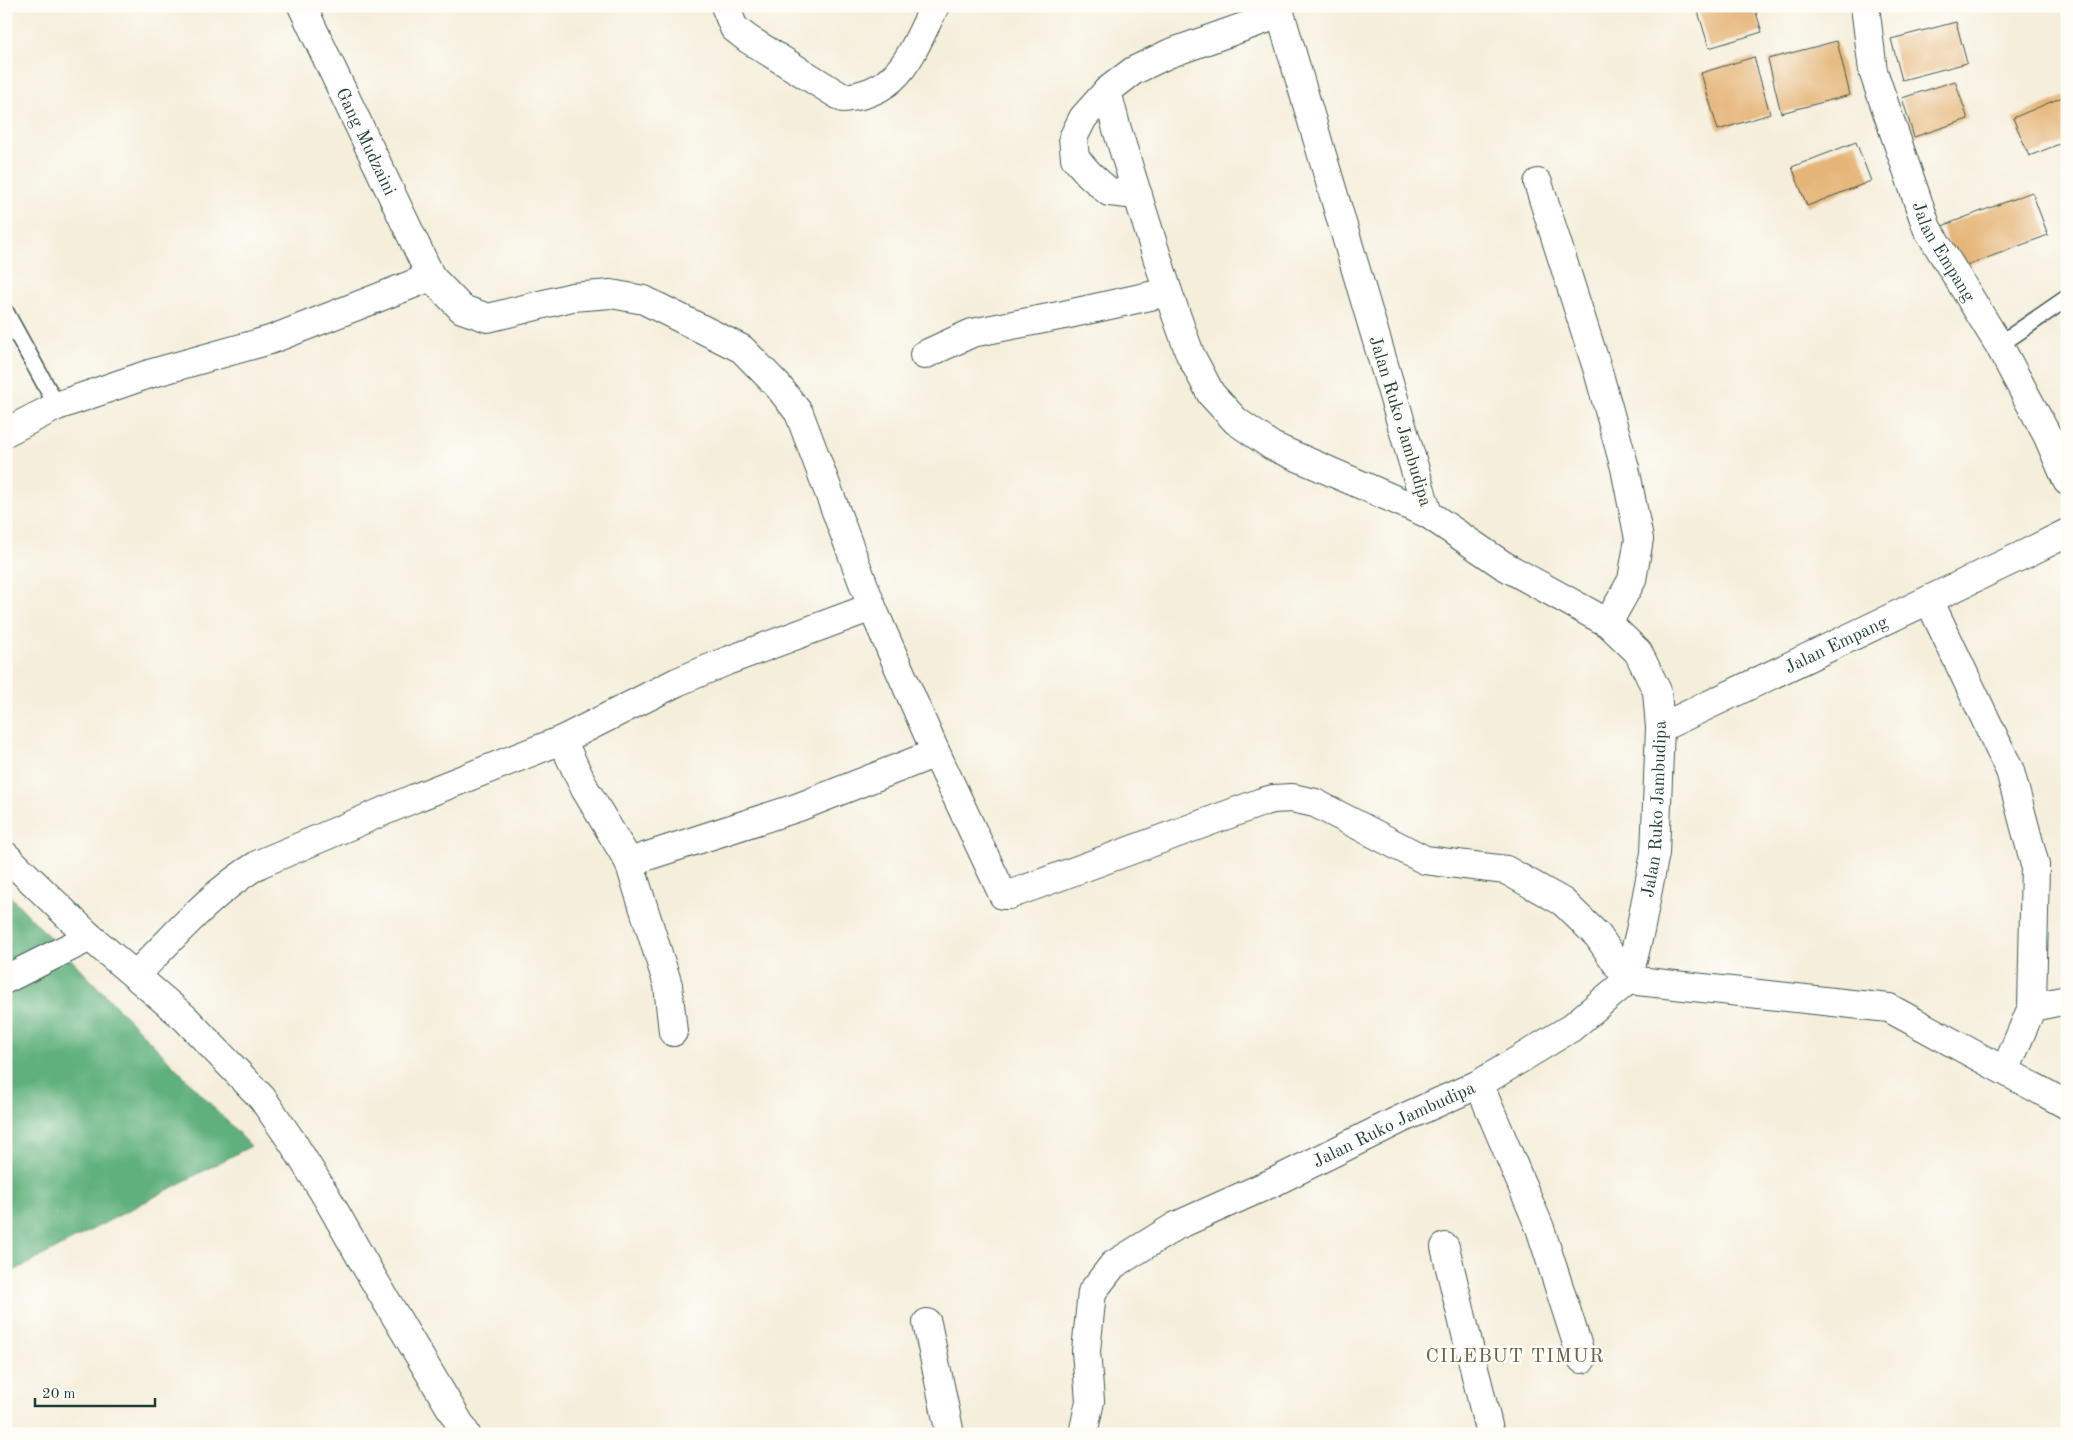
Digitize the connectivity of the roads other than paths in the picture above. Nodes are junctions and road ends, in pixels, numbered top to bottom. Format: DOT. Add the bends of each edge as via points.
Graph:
graph roads {
  1 [pos="302,6"];
  2 [pos="725,6"];
  3 [pos="935,6"];
  4 [pos="1865,6"];
  5 [pos="1279,10"];
  6 [pos="1107,91"];
  7 [pos="1538,183"];
  8 [pos="1138,194"];
  9 [pos="431,277"];
  10 [pos="1168,292"];
  11 [pos="2067,298"];
  12 [pos="6,312"];
  13 [pos="1998,345"];
  14 [pos="924,356"];
  15 [pos="57,406"];
  16 [pos="6,432"];
  17 [pos="2067,481"];
  18 [pos="1428,514"];
  19 [pos="2067,533"];
  20 [pos="1928,600"];
  21 [pos="872,607"];
  22 [pos="1608,623"];
  23 [pos="1660,728"];
  24 [pos="562,740"];
  25 [pos="936,753"];
  26 [pos="6,856"];
  27 [pos="629,862"];
  28 [pos="90,937"];
  29 [pos="136,975"];
  30 [pos="6,979"];
  31 [pos="1628,980"];
  32 [pos="2067,1000"];
  33 [pos="2032,1007"];
  34 [pos="673,1032"];
  35 [pos="2005,1071"];
  36 [pos="1479,1084"];
  37 [pos="2067,1105"];
  38 [pos="1445,1247"];
  39 [pos="927,1323"];
  40 [pos="1582,1359"];
  41 [pos="466,1434"];
  42 [pos="950,1434"];
  43 [pos="1083,1434"];
  44 [pos="1490,1434"];
  1 -- 9 [label="street, Gang Mudzaini"];
  2 -- 3 [label="street" via="734,28 748,39 843,98 860,97 890,82 902,70"];
  4 -- 13 [label="street, Jalan Empang" via="1873,71 1927,228"];
  5 -- 6 [label="street" via="1168,54 1133,71"];
  5 -- 18 [label="street, Jalan Ruko Jambudipa"];
  6 -- 8 [label="street"];
  6 -- 8 [label="street" via="1083,118 1073,138 1075,158 1109,192"];
  7 -- 22 [label="street" via="1598,371 1625,468 1639,539 1632,580"];
  8 -- 10 [label="street"];
  9 -- 15 [label="street" via="270,340 149,374"];
  9 -- 21 [label="street, Gang Mudzaini" via="462,308 488,318 572,297 611,294 644,300 742,349 778,386 798,413"];
  10 -- 14 [label="street" via="972,333"];
  10 -- 18 [label="street" via="1190,354 1211,394 1236,421 1272,446"];
  11 -- 13 [label="lane"];
  12 -- 15 [label="lane"];
  13 -- 17 [label="street, Jalan Empang" via="2048,437"];
  15 -- 16 [label="street"];
  18 -- 22 [label="street, Jalan Ruko Jambudipa" via="1503,565"];
  19 -- 20 [label="street, Jalan Empang"];
  20 -- 23 [label="street, Jalan Empang"];
  20 -- 33 [label="street" via="2010,771 2035,865"];
  21 -- 24 [label="street" via="677,682"];
  21 -- 25 [label="street, Gang Mudzaini"];
  22 -- 23 [label="street, Jalan Ruko Jambudipa" via="1638,652 1657,692"];
  23 -- 31 [label="street, Jalan Ruko Jambudipa" via="1654,853"];
  24 -- 27 [label="street" via="585,789"];
  24 -- 29 [label="street" via="259,864 242,874 184,925"];
  25 -- 27 [label="street" via="799,807"];
  25 -- 31 [label="street, Gang Mudzaini" via="1003,895 1262,802 1292,798 1315,803 1425,860 1506,870 1563,902 1598,936"];
  26 -- 28 [label="street"];
  27 -- 34 [label="street" via="668,985"];
  28 -- 29 [label="street"];
  28 -- 30 [label="street"];
  29 -- 41 [label="street" via="185,1018 262,1098 326,1196"];
  31 -- 35 [label="street" via="1888,1008"];
  31 -- 36 [label="street, Jalan Ruko Jambudipa" via="1571,1028"];
  32 -- 33 [label="street"];
  33 -- 35 [label="street"];
  35 -- 37 [label="street"];
  36 -- 40 [label="street" via="1540,1228"];
  36 -- 43 [label="street, Jalan Ruko Jambudipa" via="1176,1226 1112,1265 1092,1292 1086,1351 1090,1401"];
  38 -- 44 [label="street"];
  39 -- 42 [label="street"];
}
